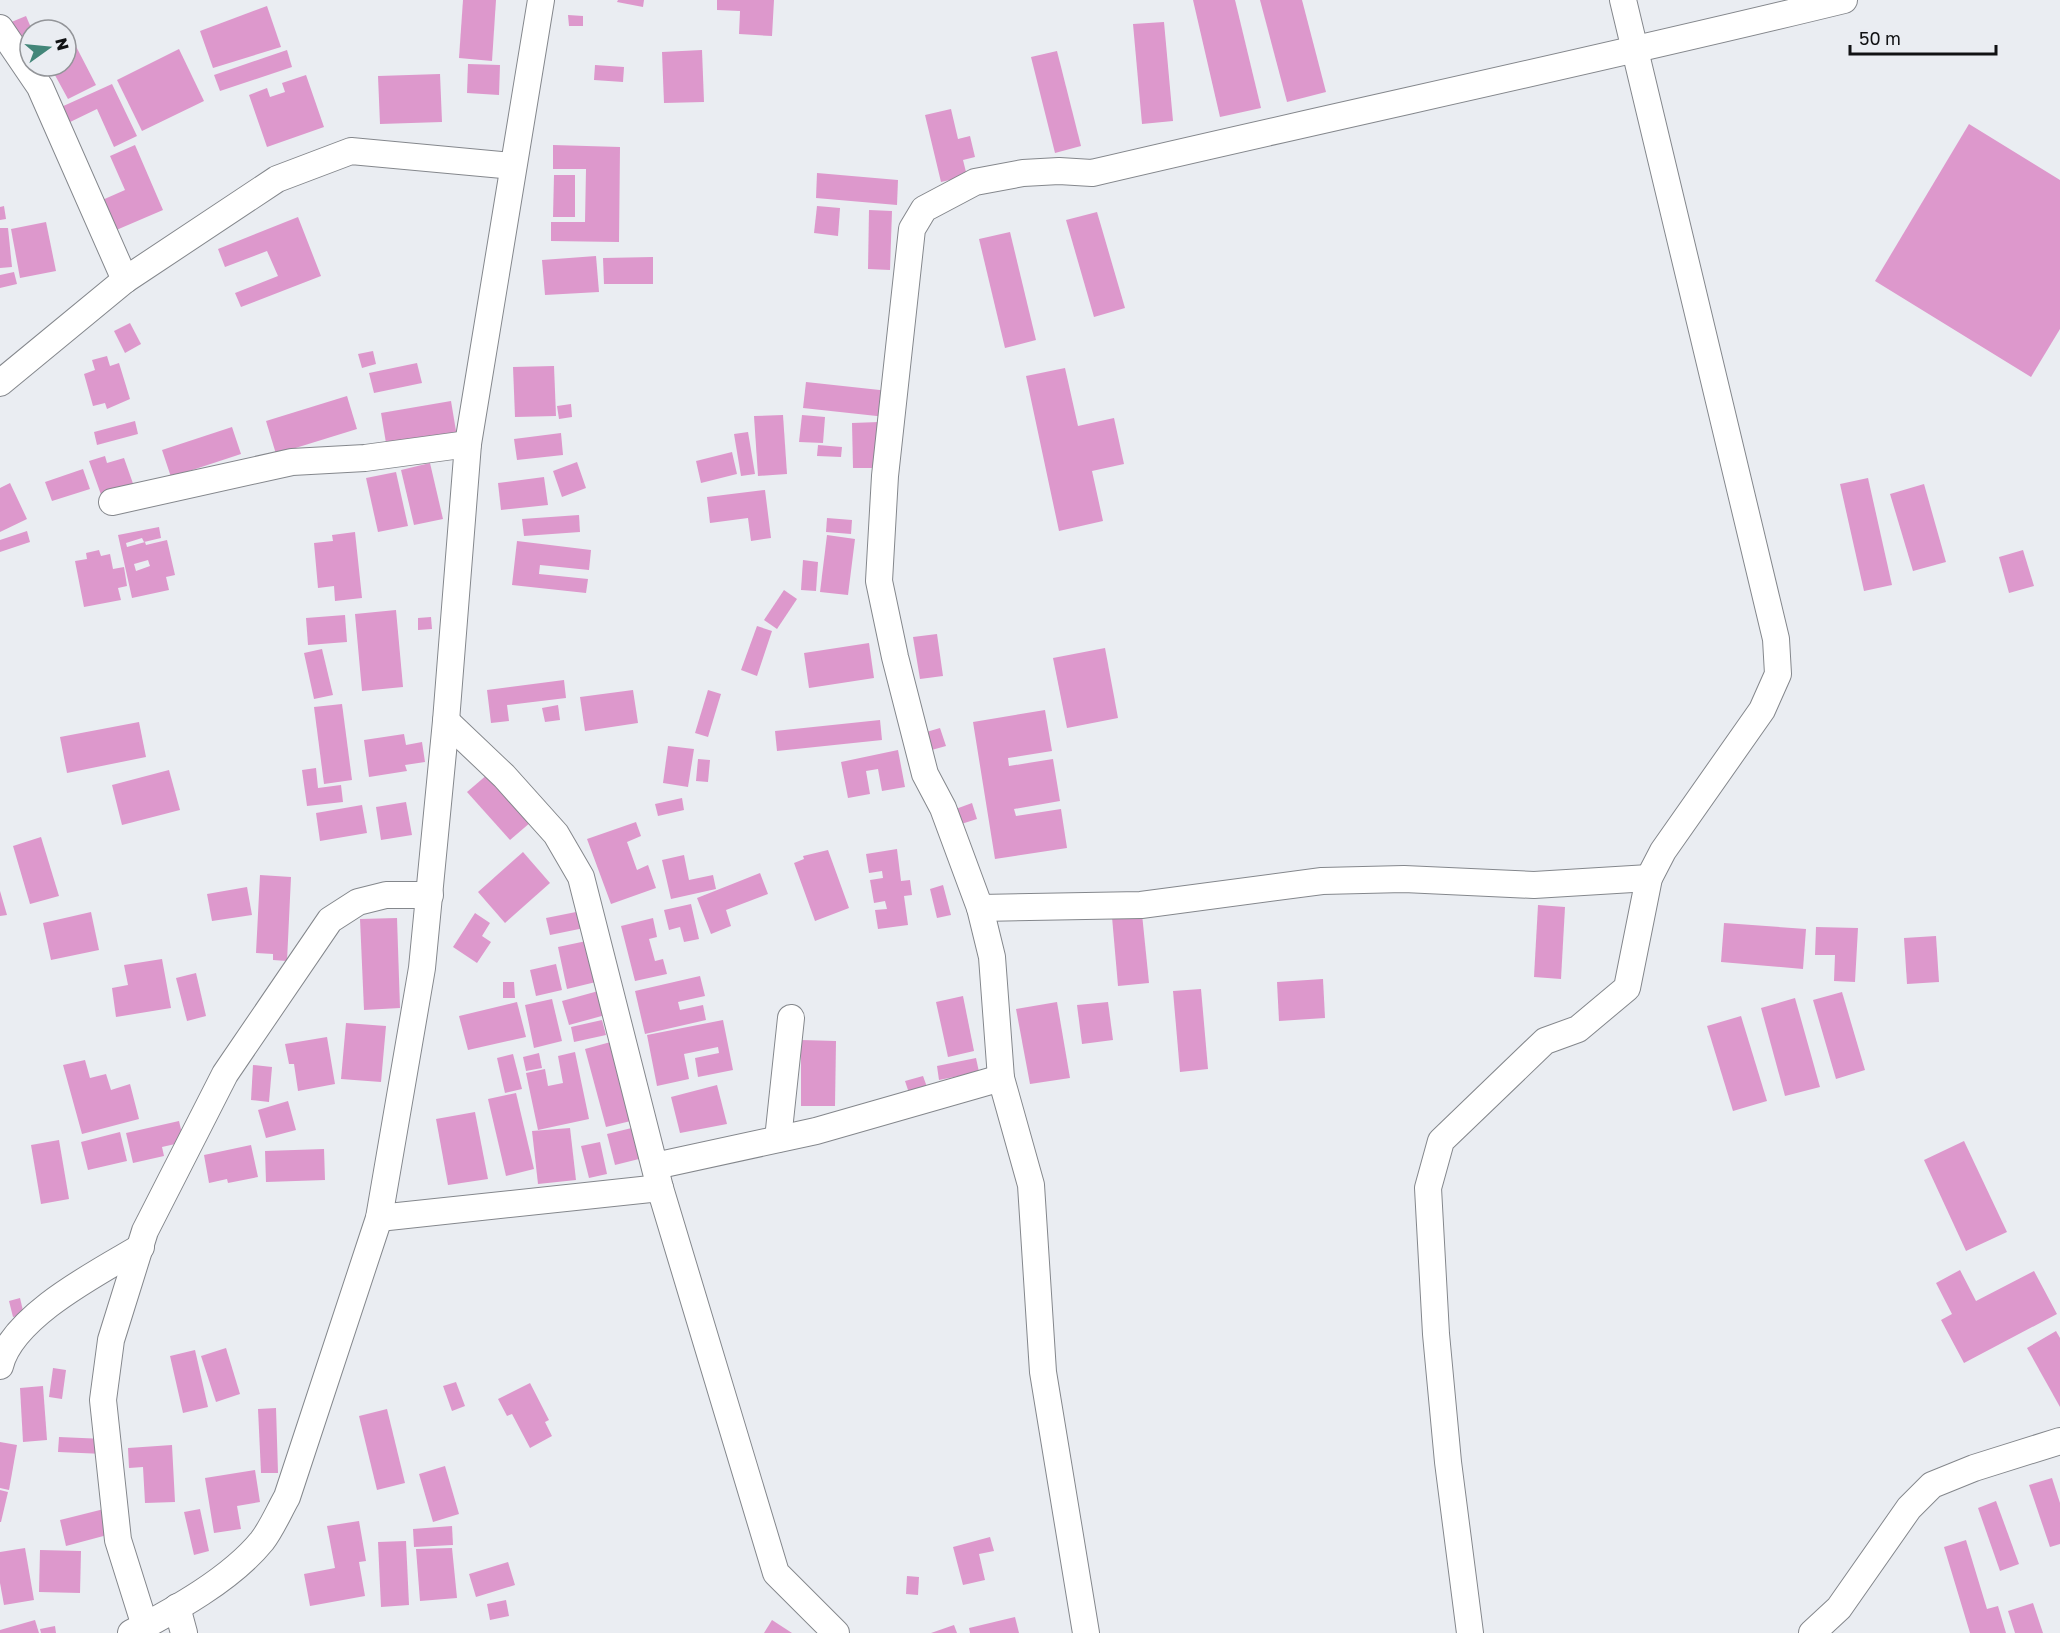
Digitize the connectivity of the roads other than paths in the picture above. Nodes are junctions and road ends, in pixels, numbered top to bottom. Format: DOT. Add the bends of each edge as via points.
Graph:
graph roads {
  1 [pos="541,0"];
  2 [pos="1623,0"];
  3 [pos="1844,0"];
  4 [pos="0,28"];
  5 [pos="1635,51"];
  6 [pos="513,166"];
  7 [pos="125,280"];
  8 [pos="0,383"];
  9 [pos="468,444"];
  10 [pos="112,502"];
  11 [pos="446,721"];
  12 [pos="1649,878"];
  13 [pos="430,895"];
  14 [pos="980,908"];
  15 [pos="791,1018"];
  16 [pos="1001,1078"];
  17 [pos="778,1139"];
  18 [pos="658,1177"];
  19 [pos="379,1218"];
  20 [pos="141,1247"];
  21 [pos="0,1366"];
  22 [pos="2060,1441"];
  23 [pos="177,1607"];
  24 [pos="138,1629"];
  25 [pos="184,1633"];
  26 [pos="836,1633"];
  27 [pos="1086,1633"];
  28 [pos="1470,1633"];
  29 [pos="1812,1633"];
  1 -- 6 [label="street"];
  2 -- 5 [label="street"];
  3 -- 5 [label="street"];
  4 -- 7 [label="street" via="40,87"];
  5 -- 12 [label="street" via="1776,639 1778,674 1762,710 1662,851"];
  5 -- 14 [label="street" via="1092,173 1023,173 975,182 924,209 912,229 885,477 879,581 925,774 943,808"];
  6 -- 7 [label="street" via="351,151 277,179"];
  6 -- 9 [label="street"];
  7 -- 8 [label="street"];
  9 -- 10 [label="street" via="365,458 292,462"];
  9 -- 11 [label="street"];
  11 -- 13 [label="street"];
  11 -- 18 [label="street" via="504,776 556,834 581,877"];
  12 -- 14 [label="street" via="1534,885 1404,879 1322,881 1141,905"];
  12 -- 28 [label="street" via="1627,988 1578,1029 1545,1041 1465,1115 1441,1141 1428,1188 1437,1346"];
  13 -- 19 [label="street" via="422,968"];
  13 -- 20 [label="street" via="386,896 358,902 330,920 225,1074 145,1231"];
  14 -- 16 [label="street" via="992,957"];
  15 -- 17 [label="street"];
  16 -- 17 [label="street"];
  16 -- 27 [label="street" via="1031,1185 1043,1372"];
  17 -- 18 [label="street"];
  18 -- 19 [label="street"];
  18 -- 26 [label="street" via="776,1574"];
  19 -- 23 [label="street" via="287,1497 264,1539 242,1563"];
  20 -- 21 [label="street" via="52,1300 4,1351"];
  20 -- 24 [label="street" via="111,1340 103,1400 118,1540"];
  22 -- 29 [label="street" via="1932,1485 1909,1508 1839,1608"];
  23 -- 24 [label="street"];
  23 -- 25 [label="street"];
}
